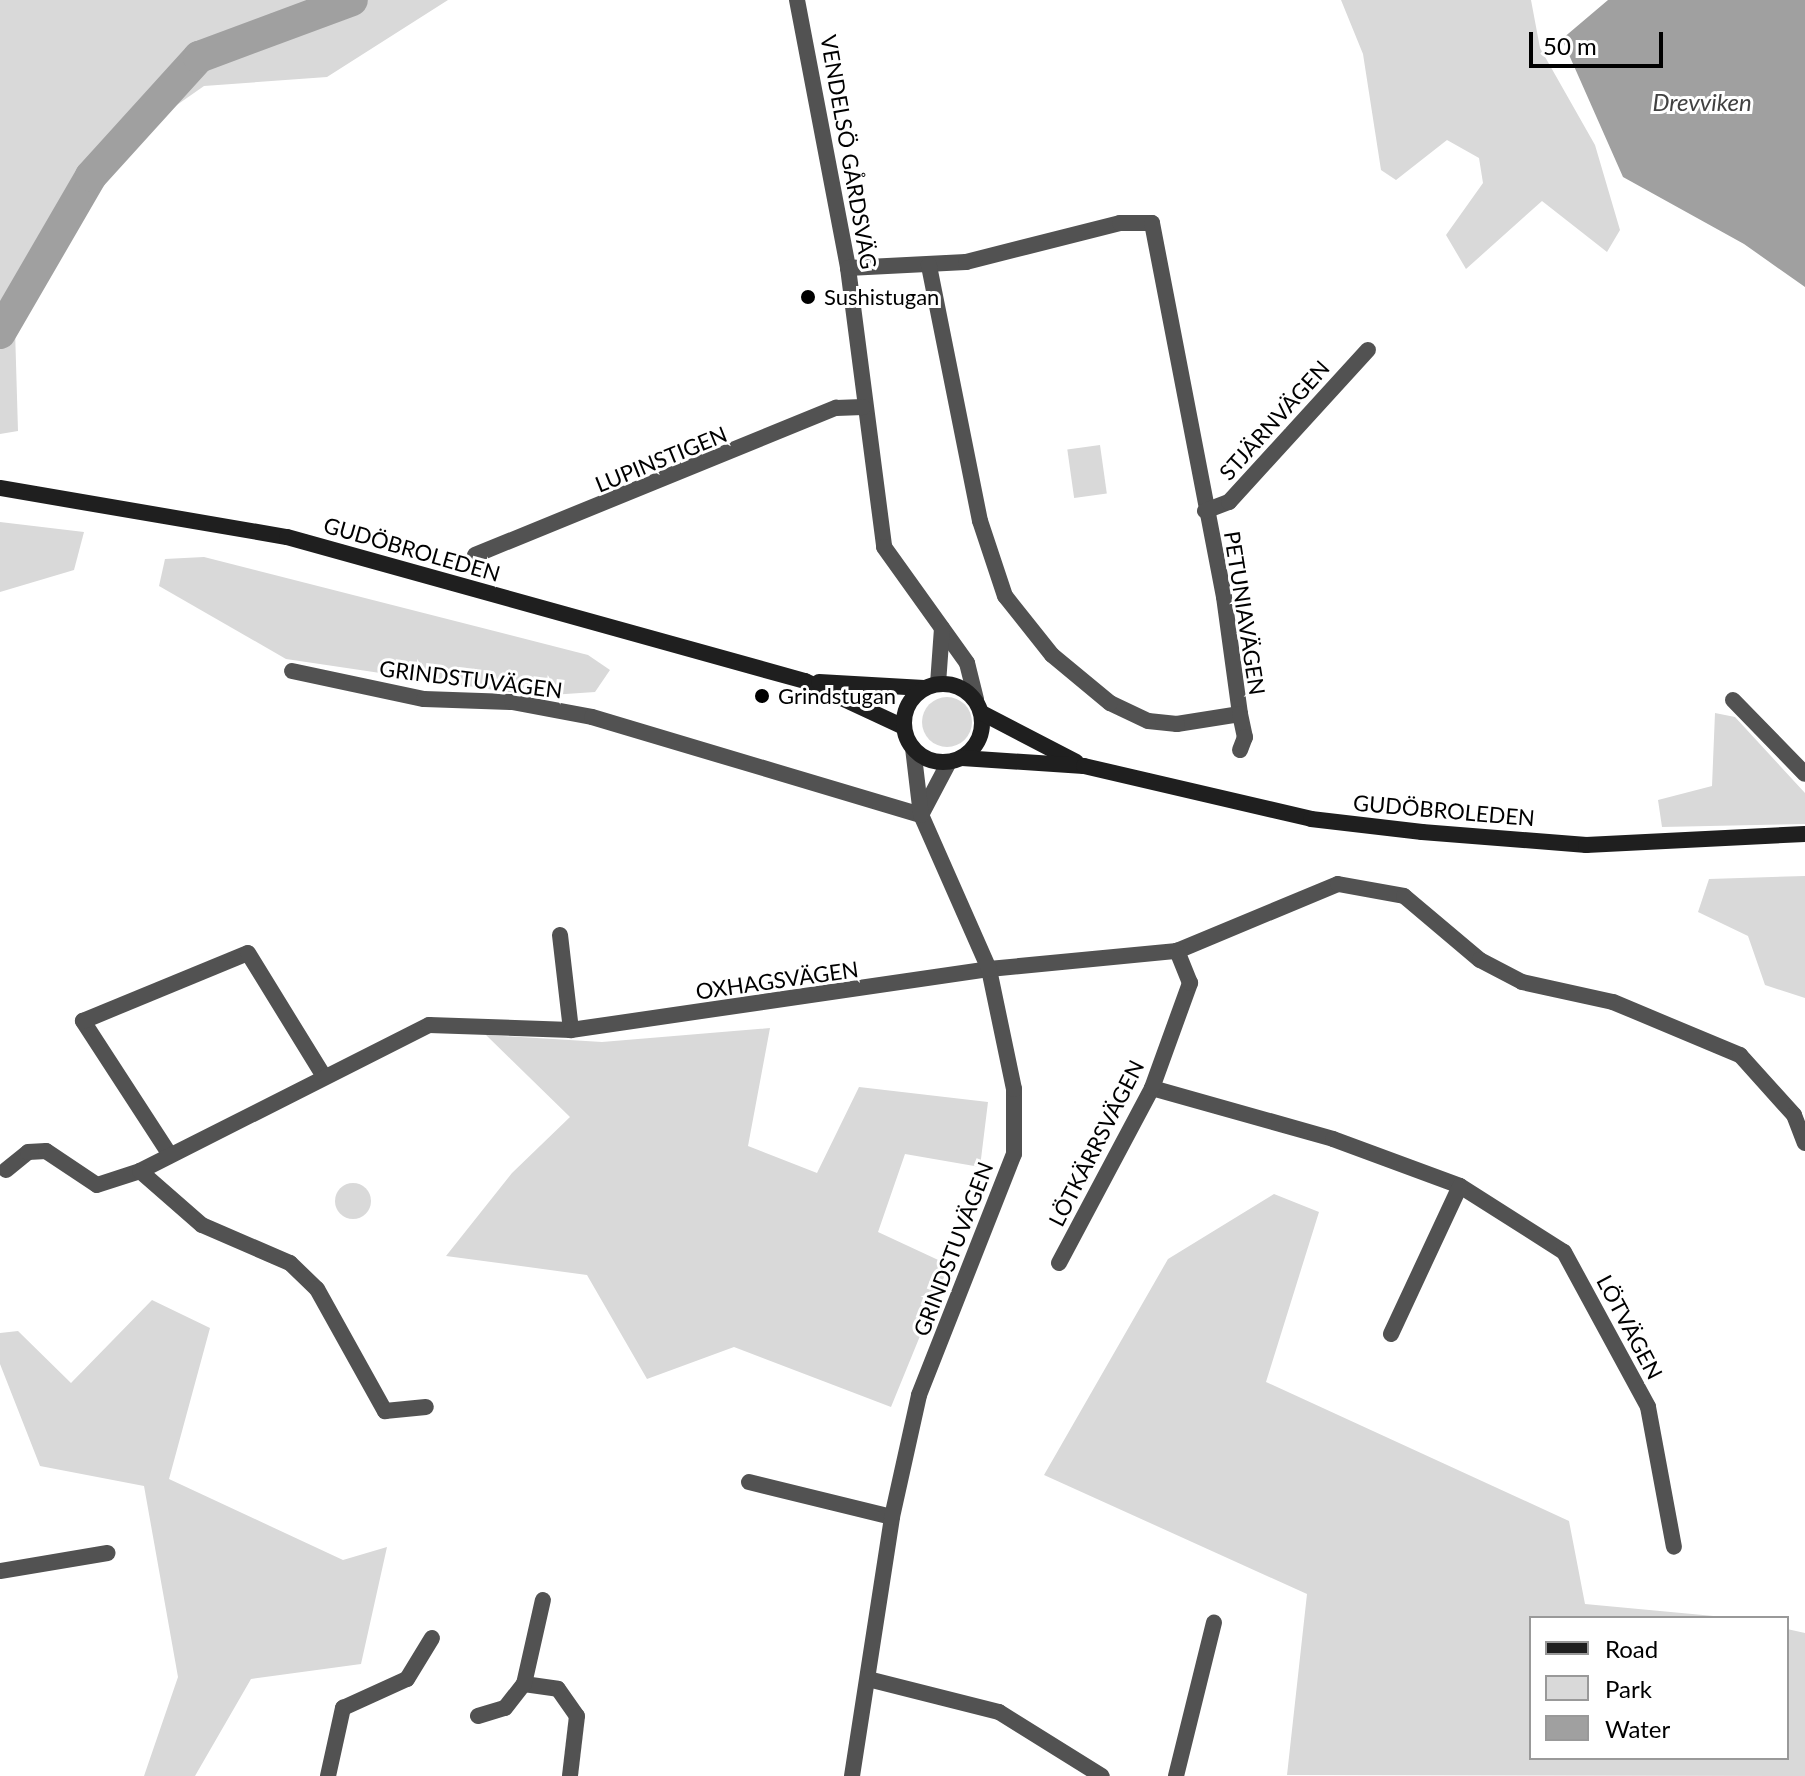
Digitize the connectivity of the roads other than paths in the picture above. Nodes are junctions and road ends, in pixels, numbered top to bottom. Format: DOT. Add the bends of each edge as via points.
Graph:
graph roads {
  1 [pos="797,0"];
  2 [pos="929,265"];
  3 [pos="848,268"];
  4 [pos="1368,350"];
  5 [pos="863,407"];
  6 [pos="0,488"];
  7 [pos="1205,511"];
  8 [pos="475,555"];
  9 [pos="942,627"];
  10 [pos="292,671"];
  11 [pos="805,681"];
  12 [pos="931,686"];
  13 [pos="1733,700"];
  14 [pos="979,707"];
  15 [pos="1240,714"];
  16 [pos="904,727"];
  17 [pos="913,748"];
  18 [pos="1240,750"];
  19 [pos="956,760"];
  20 [pos="1084,766"];
  21 [pos="1805,774"];
  22 [pos="921,815"];
  23 [pos="1805,834"];
  24 [pos="560,935"];
  25 [pos="1177,951"];
  26 [pos="989,969"];
  27 [pos="571,1030"];
  28 [pos="323,1075"];
  29 [pos="1152,1088"];
  30 [pos="1805,1143"];
  31 [pos="170,1155"];
  32 [pos="6,1170"];
  33 [pos="140,1171"];
  34 [pos="1460,1186"];
  35 [pos="1059,1263"];
  36 [pos="1391,1334"];
  37 [pos="426,1407"];
  38 [pos="749,1482"];
  39 [pos="892,1517"];
  40 [pos="1674,1547"];
  41 [pos="107,1553"];
  42 [pos="0,1571"];
  43 [pos="543,1600"];
  44 [pos="1214,1623"];
  45 [pos="432,1638"];
  46 [pos="868,1679"];
  47 [pos="524,1684"];
  48 [pos="478,1716"];
  49 [pos="328,1776"];
  50 [pos="570,1776"];
  51 [pos="852,1776"];
  52 [pos="1102,1776"];
  53 [pos="1176,1776"];
  1 -- 3 [label="street, VENDELSÖ GÅRDSVÄG"];
  2 -- 3 [label="street, PETUNIAVÄGEN"];
  2 -- 7 [label="street, PETUNIAVÄGEN" via="1120,223 1152,223"];
  2 -- 15 [label="street, PETUNIAVÄGEN" via="980,521 1005,596 1052,655 1110,703 1148,721 1177,724"];
  3 -- 5 [label="street, VENDELSÖ GÅRDSVÄG"];
  4 -- 7 [label="street, STJÄRNVÄGEN" via="1229,502"];
  5 -- 8 [label="street, LUPINSTIGEN" via="836,408"];
  5 -- 9 [label="street, VENDELSÖ GÅRDSVÄG" via="884,547"];
  6 -- 11 [label="main road, GUDÖBROLEDEN" via="287,537"];
  7 -- 15 [label="street, PETUNIAVÄGEN"];
  9 -- 12 [label="street"];
  9 -- 14 [label="street, VENDELSÖ GÅRDSVÄG" via="967,663"];
  10 -- 22 [label="street, GRINDSTUVÄGEN" via="424,699 512,702 592,717"];
  11 -- 12 [label="main road, GUDÖBROLEDEN"];
  11 -- 16 [label="main road, GUDÖBROLEDEN"];
  12 -- 14 [label="main road" via="964,689"];
  12 -- 16 [label="main road" via="906,709"];
  13 -- 21 [label="street"];
  14 -- 19 [label="main road" via="979,740"];
  14 -- 20 [label="main road, GUDÖBROLEDEN"];
  15 -- 18 [label="street" via="1245,737"];
  16 -- 17 [label="main road"];
  17 -- 19 [label="main road"];
  17 -- 22 [label="street, GRINDSTUVÄGEN"];
  19 -- 20 [label="main road, GUDÖBROLEDEN"];
  19 -- 22 [label="street"];
  20 -- 23 [label="main road, GUDÖBROLEDEN" via="1311,819 1422,832 1586,845"];
  22 -- 26 [label="street, GRINDSTUVÄGEN"];
  24 -- 27 [label="street"];
  25 -- 26 [label="street, OXHAGSVÄGEN"];
  25 -- 29 [label="street, LÖTKÄRRSVÄGEN" via="1190,983"];
  25 -- 30 [label="street, OXHAGSVÄGEN" via="1338,884 1404,896 1480,960 1522,982 1613,1002 1740,1055 1794,1115"];
  26 -- 27 [label="street, OXHAGSVÄGEN"];
  26 -- 39 [label="street, GRINDSTUVÄGEN" via="1014,1089 1014,1154 919,1395"];
  27 -- 28 [label="street, OXHAGSVÄGEN" via="429,1025"];
  28 -- 31 [label="street, OXHAGSVÄGEN"];
  28 -- 31 [label="street" via="248,953 83,1021"];
  29 -- 34 [label="street, LÖTVÄGEN" via="1320,1135"];
  29 -- 35 [label="street, LÖTKÄRRSVÄGEN"];
  31 -- 33 [label="street, OXHAGSVÄGEN"];
  32 -- 33 [label="street, OXHAGSVÄGEN" via="28,1152 46,1151 97,1185"];
  33 -- 37 [label="street" via="202,1225 290,1263 317,1289 362,1359 385,1411"];
  34 -- 36 [label="street"];
  34 -- 40 [label="street, LÖTVÄGEN" via="1564,1252 1648,1407"];
  38 -- 39 [label="street"];
  39 -- 46 [label="street, GRINDSTUVÄGEN"];
  41 -- 42 [label="street"];
  43 -- 47 [label="street"];
  44 -- 53 [label="street"];
  45 -- 49 [label="street" via="407,1679 343,1708"];
  46 -- 51 [label="street, GRINDSTUVÄGEN"];
  46 -- 52 [label="street" via="999,1712"];
  47 -- 48 [label="street" via="505,1708"];
  47 -- 50 [label="street" via="558,1689 577,1716"];
}
